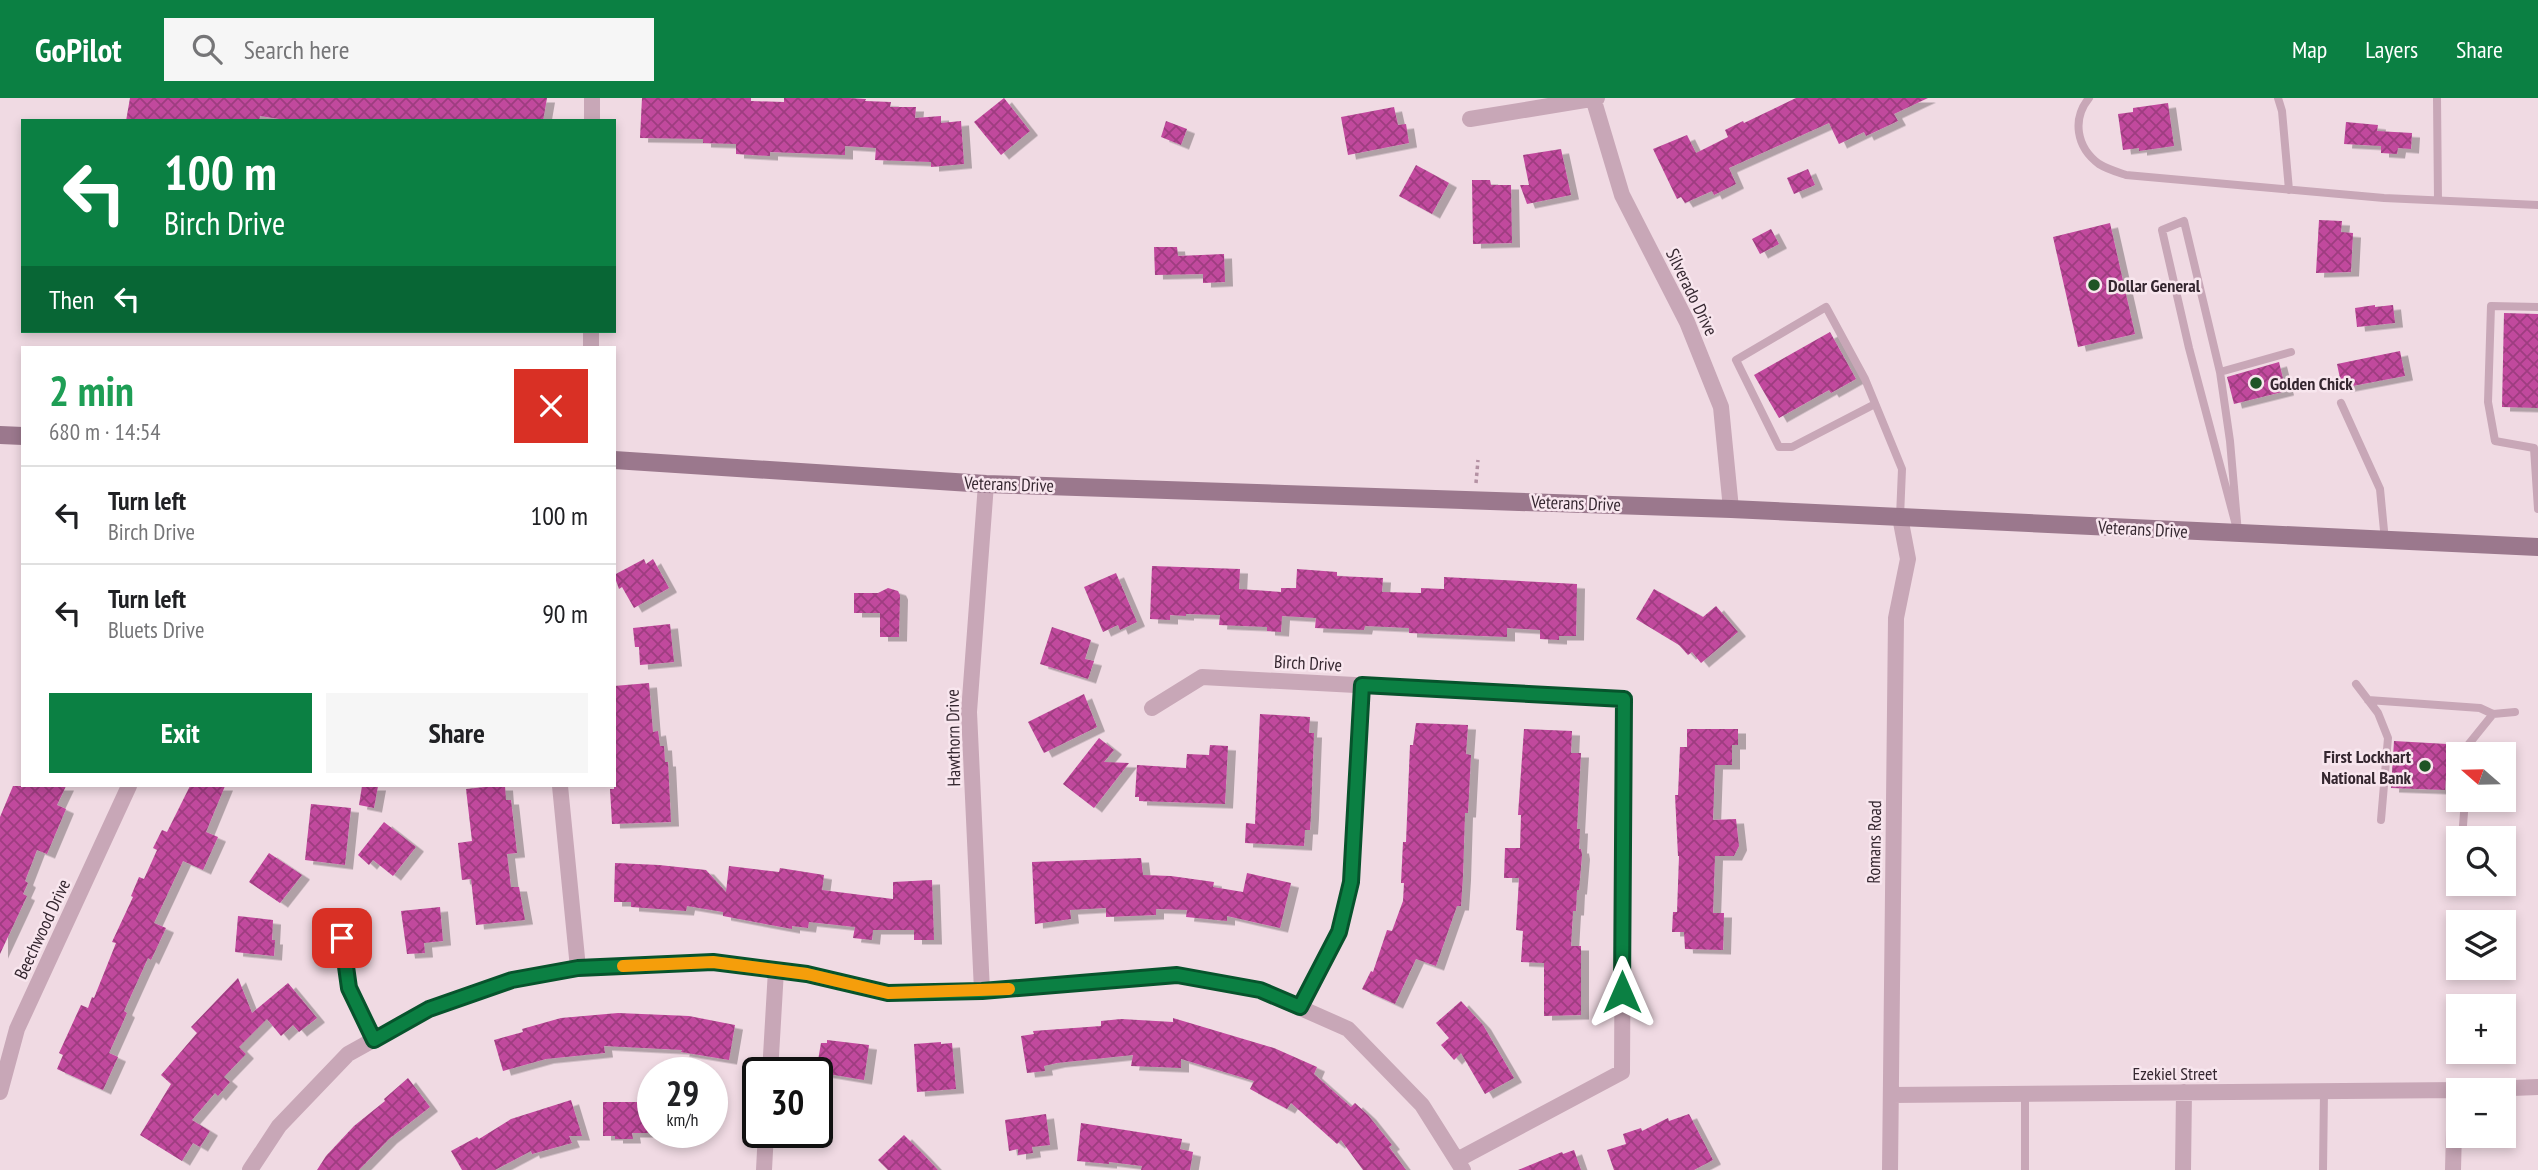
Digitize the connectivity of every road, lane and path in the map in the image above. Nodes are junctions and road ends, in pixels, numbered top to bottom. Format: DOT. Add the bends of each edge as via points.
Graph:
graph roads {
  1 [pos="592,98"];
  2 [pos="1594,98"];
  3 [pos="2089,98"];
  4 [pos="2278,98"];
  5 [pos="2437,98"];
  6 [pos="592,119"];
  7 [pos="1470,119"];
  8 [pos="2289,190"];
  9 [pos="2438,200"];
  10 [pos="2538,205"];
  11 [pos="2538,307"];
  12 [pos="2291,352"];
  13 [pos="2220,372"];
  14 [pos="2341,403"];
  15 [pos="1875,404"];
  16 [pos="0,435"];
  17 [pos="21,436"];
  18 [pos="2536,448"];
  19 [pos="616,460"];
  20 [pos="1478,460"];
  21 [pos="986,484"];
  22 [pos="1475,500"];
  23 [pos="1731,509"];
  24 [pos="2538,509"];
  25 [pos="1900,517"];
  26 [pos="2238,533"];
  27 [pos="2385,541"];
  28 [pos="2538,547"];
  29 [pos="2356,684"];
  30 [pos="1362,685"];
  31 [pos="2368,700"];
  32 [pos="1152,708"];
  33 [pos="2515,712"];
  34 [pos="2493,714"];
  35 [pos="2470,742"];
  36 [pos="129,787"];
  37 [pos="561,787"];
  38 [pos="2381,820"];
  39 [pos="342,938"];
  40 [pos="578,968"];
  41 [pos="776,970"];
  42 [pos="982,991"];
  43 [pos="1300,1007"];
  44 [pos="374,1040"];
  45 [pos="771,1057"];
  46 [pos="2538,1087"];
  47 [pos="2516,1088"];
  48 [pos="2446,1090"];
  49 [pos="2324,1091"];
  50 [pos="0,1092"];
  51 [pos="2184,1092"];
  52 [pos="2025,1094"];
  53 [pos="1891,1095"];
  54 [pos="765,1148"];
  55 [pos="2454,1148"];
  56 [pos="1460,1165"];
  57 [pos="250,1170"];
  58 [pos="764,1170"];
  59 [pos="1890,1170"];
  60 [pos="2025,1170"];
  61 [pos="2183,1170"];
  62 [pos="2323,1170"];
  63 [pos="2453,1170"];
  1 -- 6 [label="street"];
  2 -- 7 [label="street"];
  2 -- 23 [label="street, Silverado Drive" via="1622,195 1687,322 1721,407"];
  3 -- 8 [label="lane" via="2077,124 2082,142 2098,163 2126,176"];
  4 -- 8 [label="lane"];
  5 -- 9 [label="lane"];
  8 -- 9 [label="lane"];
  9 -- 10 [label="lane"];
  11 -- 18 [label="lane" via="2491,306 2488,389 2495,441"];
  12 -- 13 [label="lane"];
  13 -- 26 [label="lane"];
  13 -- 26 [label="lane" via="2184,221 2162,230"];
  14 -- 27 [label="lane" via="2380,489"];
  15 -- 15 [label="lane" via="1826,307 1736,360 1779,447 1792,447"];
  15 -- 25 [label="lane" via="1902,469"];
  16 -- 17 [label="main road"];
  18 -- 24 [label="lane"];
  19 -- 21 [label="main road, Veterans Drive"];
  20 -- 22 [label="path"];
  21 -- 22 [label="main road, Veterans Drive"];
  21 -- 42 [label="street, Hawthorn Drive" via="969,712"];
  22 -- 23 [label="main road, Veterans Drive"];
  23 -- 25 [label="main road, Veterans Drive"];
  25 -- 26 [label="main road, Veterans Drive"];
  25 -- 53 [label="street, Romans Road" via="1908,559 1896,618"];
  26 -- 27 [label="main road, Veterans Drive"];
  27 -- 28 [label="main road, Veterans Drive"];
  29 -- 31 [label="lane"];
  30 -- 32 [label="street, Birch Drive" via="1202,677"];
  30 -- 43 [label="street" via="1351,882 1339,932"];
  30 -- 56 [label="street, Birch Drive" via="1624,699 1622,1072"];
  31 -- 34 [label="lane" via="2480,708"];
  31 -- 38 [label="lane" via="2388,738"];
  33 -- 34 [label="lane"];
  34 -- 35 [label="lane"];
  36 -- 50 [label="street, Beechwood Drive" via="17,1029"];
  37 -- 40 [label="street"];
  39 -- 44 [label="street" via="349,988"];
  40 -- 41 [label="street" via="713,962"];
  40 -- 44 [label="street" via="512,980 429,1009"];
  41 -- 42 [label="street" via="888,993"];
  41 -- 45 [label="street"];
  42 -- 43 [label="street" via="1177,975 1260,990"];
  43 -- 56 [label="street" via="1348,1029 1422,1105"];
  44 -- 57 [label="street" via="348,1054 288,1117"];
  46 -- 47 [label="street, Ezekiel Street"];
  48 -- 49 [label="street, Ezekiel Street"];
  49 -- 51 [label="street, Ezekiel Street"];
  49 -- 62 [label="lane"];
  51 -- 52 [label="street, Ezekiel Street"];
  51 -- 61 [label="street"];
  52 -- 53 [label="street, Ezekiel Street"];
  52 -- 60 [label="lane"];
  53 -- 59 [label="street, Romans Road"];
  54 -- 58 [label="street"];
  55 -- 63 [label="street"];
}
